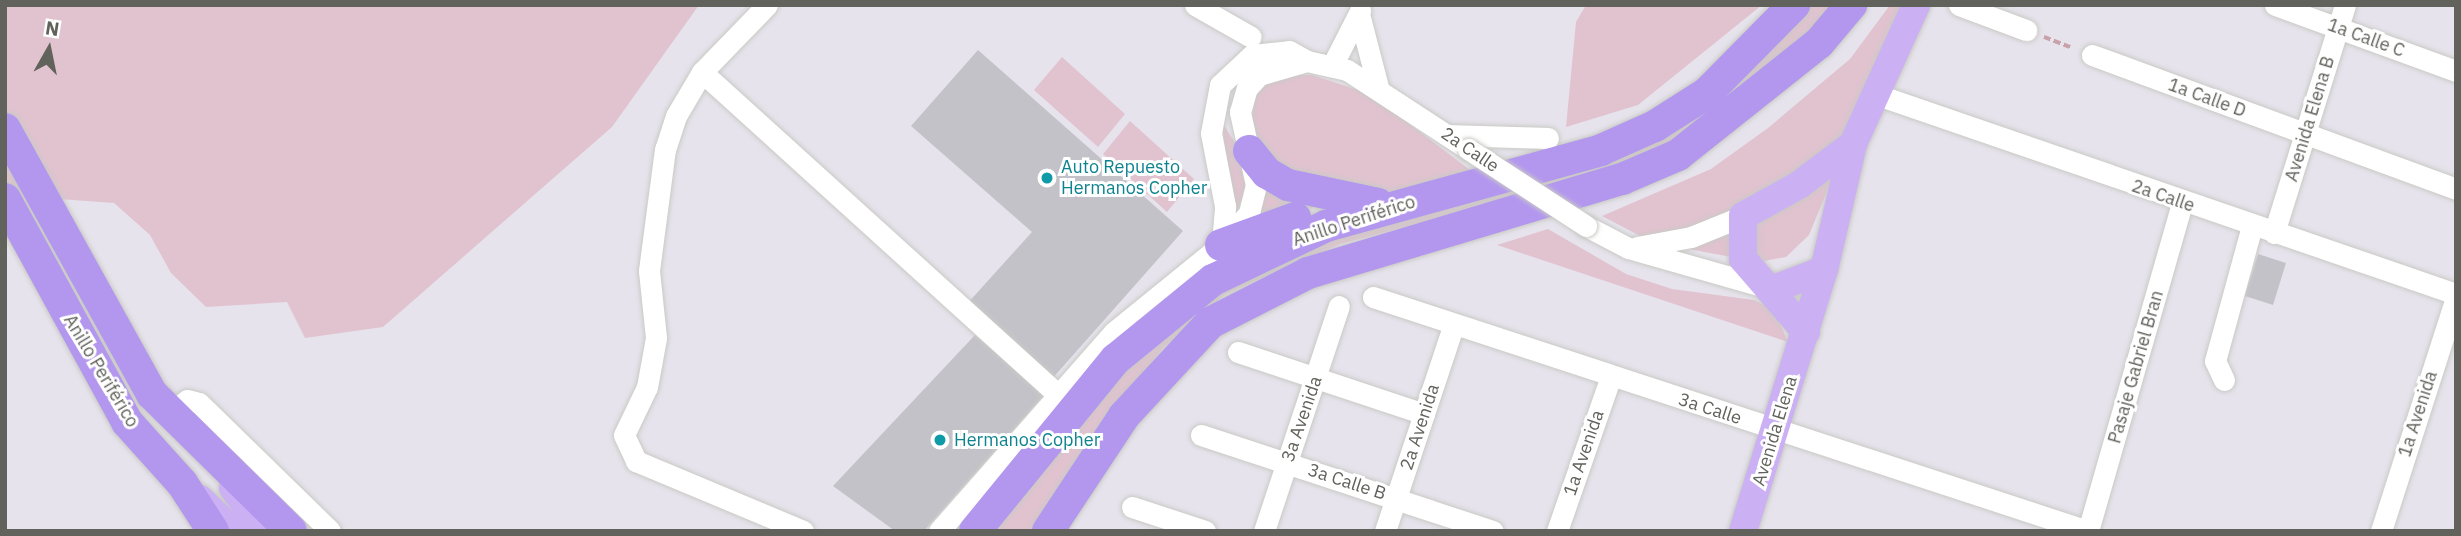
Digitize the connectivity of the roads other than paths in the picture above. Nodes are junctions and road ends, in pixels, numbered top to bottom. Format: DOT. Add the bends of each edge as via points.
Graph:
graph roads {
  1 [pos="767,5"];
  2 [pos="1195,5"];
  3 [pos="1794,5"];
  4 [pos="1852,5"];
  5 [pos="1916,5"];
  6 [pos="1959,5"];
  7 [pos="2276,5"];
  8 [pos="2345,5"];
  9 [pos="1360,10"];
  10 [pos="2338,28"];
  11 [pos="2026,30"];
  12 [pos="1251,37"];
  13 [pos="2092,55"];
  14 [pos="1307,61"];
  15 [pos="1332,66"];
  16 [pos="2456,71"];
  17 [pos="702,72"];
  18 [pos="1378,87"];
  19 [pos="1872,93"];
  20 [pos="5,130"];
  21 [pos="2305,134"];
  22 [pos="1447,135"];
  23 [pos="1548,138"];
  24 [pos="1853,144"];
  25 [pos="1249,151"];
  26 [pos="1799,185"];
  27 [pos="2456,189"];
  28 [pos="5,199"];
  29 [pos="2182,203"];
  30 [pos="1397,205"];
  31 [pos="1840,207"];
  32 [pos="1743,216"];
  33 [pos="2252,226"];
  34 [pos="2274,233"];
  35 [pos="1221,245"];
  36 [pos="1628,248"];
  37 [pos="1824,270"];
  38 [pos="1773,289"];
  39 [pos="2456,296"];
  40 [pos="1373,297"];
  41 [pos="1339,306"];
  42 [pos="1454,324"];
  43 [pos="1806,332"];
  44 [pos="1238,352"];
  45 [pos="1611,376"];
  46 [pos="1315,378"];
  47 [pos="2224,380"];
  48 [pos="1058,395"];
  49 [pos="161,404"];
  50 [pos="1424,414"];
  51 [pos="1776,431"];
  52 [pos="1200,435"];
  53 [pos="208,455"];
  54 [pos="1287,462"];
  55 [pos="183,483"];
  56 [pos="1396,499"];
  57 [pos="1132,507"];
  58 [pos="2047,524"];
  59 [pos="213,531"];
  60 [pos="233,531"];
  61 [pos="265,531"];
  62 [pos="291,531"];
  63 [pos="330,531"];
  64 [pos="803,531"];
  65 [pos="939,531"];
  66 [pos="975,531"];
  67 [pos="1048,531"];
  68 [pos="1205,531"];
  69 [pos="1264,531"];
  70 [pos="1385,531"];
  71 [pos="1493,531"];
  72 [pos="1557,531"];
  73 [pos="1744,531"];
  74 [pos="2088,531"];
  75 [pos="2381,531"];
  1 -- 17 [label="street"];
  2 -- 12 [label="street"];
  3 -- 30 [label="highway, Anillo Periférico" via="1707,93 1655,126 1601,150"];
  4 -- 67 [label="highway, Anillo Periférico" via="1819,43 1678,155 1622,179 1308,272 1210,323 1124,416"];
  5 -- 19 [label="main road, Avenida Elena"];
  6 -- 11 [label="street"];
  7 -- 10 [label="street, 1a Calle C"];
  8 -- 10 [label="street, Avenida Elena B"];
  9 -- 15 [label="street"];
  9 -- 18 [label="street"];
  10 -- 16 [label="street, 1a Calle C"];
  10 -- 21 [label="street, Avenida Elena B"];
  13 -- 21 [label="street, 1a Calle D"];
  14 -- 15 [label="street, 2a Calle"];
  14 -- 25 [label="street, 2a Calle" via="1273,68 1247,88 1241,121"];
  14 -- 35 [label="street, 2a Calle" via="1289,51 1265,52 1233,66 1220,85 1211,133 1225,206"];
  15 -- 18 [label="street, 2a Calle"];
  17 -- 48 [label="street"];
  17 -- 64 [label="street" via="665,149 649,271 656,338 647,387 624,435 626,449 636,461"];
  18 -- 22 [label="street, 2a Calle"];
  19 -- 24 [label="main road, Avenida Elena"];
  19 -- 29 [label="street, 2a Calle"];
  20 -- 49 [label="highway, Anillo Periférico"];
  21 -- 27 [label="street, 1a Calle D"];
  21 -- 34 [label="street, Avenida Elena B"];
  22 -- 23 [label="street"];
  22 -- 36 [label="street, 2a Calle, bridge" via="1586,226"];
  24 -- 26 [label="main road"];
  24 -- 31 [label="main road, Avenida Elena"];
  25 -- 30 [label="highway" via="1267,173 1300,190"];
  25 -- 35 [label="street, 2a Calle" via="1256,185 1253,205"];
  26 -- 31 [label="main road"];
  26 -- 32 [label="main road"];
  28 -- 55 [label="highway, Anillo Periférico" via="127,422"];
  29 -- 33 [label="street, 2a Calle"];
  29 -- 74 [label="street, Pasaje Gabriel Bran"];
  30 -- 35 [label="highway" via="1311,213"];
  30 -- 66 [label="highway, Anillo Periférico" via="1282,245 1181,302 1116,359"];
  31 -- 37 [label="main road, Avenida Elena"];
  32 -- 36 [label="street" via="1691,237"];
  32 -- 38 [label="main road" via="1743,259"];
  33 -- 34 [label="street, 2a Calle"];
  33 -- 47 [label="street" via="2214,361"];
  34 -- 39 [label="street, 2a Calle"];
  35 -- 48 [label="street" via="1148,300"];
  36 -- 38 [label="street, 2a Calle"];
  37 -- 38 [label="main road"];
  37 -- 43 [label="main road, Avenida Elena"];
  38 -- 43 [label="main road"];
  39 -- 75 [label="street, 1a Avenida"];
  40 -- 42 [label="street, 3a Calle"];
  41 -- 46 [label="street, 3a Avenida"];
  42 -- 45 [label="street, 3a Calle"];
  42 -- 50 [label="street, 2a Avenida"];
  43 -- 51 [label="main road, Avenida Elena"];
  44 -- 46 [label="street"];
  45 -- 51 [label="street, 3a Calle"];
  45 -- 72 [label="street, 1a Avenida"];
  46 -- 50 [label="street"];
  46 -- 54 [label="street, 3a Avenida"];
  48 -- 65 [label="street"];
  49 -- 53 [label="highway, Anillo Periférico"];
  49 -- 63 [label="street" via="198,403"];
  50 -- 56 [label="street, 2a Avenida"];
  51 -- 58 [label="street, 3a Calle"];
  51 -- 73 [label="main road, Avenida Elena"];
  52 -- 54 [label="street, 3a Calle B"];
  53 -- 61 [label="main road"];
  53 -- 62 [label="highway, Anillo Periférico"];
  54 -- 56 [label="street, 3a Calle B"];
  54 -- 69 [label="street, 3a Avenida"];
  55 -- 59 [label="highway, Anillo Periférico"];
  55 -- 60 [label="main road"];
  56 -- 70 [label="street, 2a Avenida"];
  56 -- 71 [label="street, 3a Calle B"];
  57 -- 68 [label="street"];
  58 -- 74 [label="street, 3a Calle"];
}
